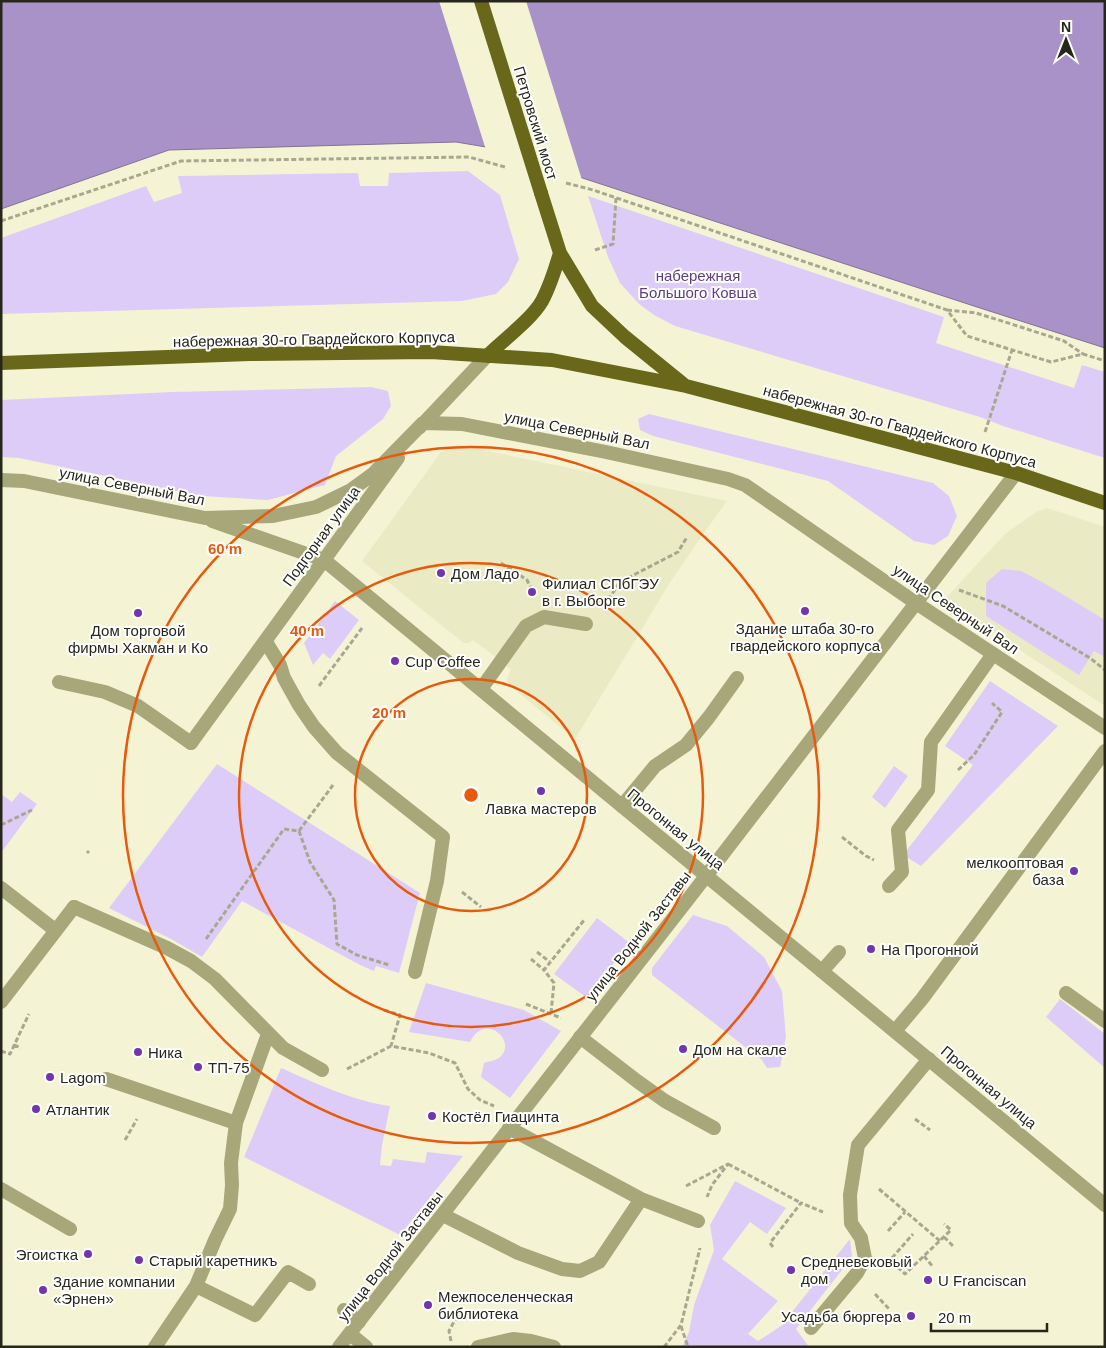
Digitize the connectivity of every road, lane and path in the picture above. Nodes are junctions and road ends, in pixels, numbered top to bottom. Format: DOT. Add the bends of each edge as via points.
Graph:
graph roads {
  1 [pos="481,1"];
  2 [pos="616,198"];
  3 [pos="595,250"];
  4 [pos="560,254"];
  5 [pos="947,310"];
  6 [pos="1012,350"];
  7 [pos="1083,354"];
  8 [pos="486,356"];
  9 [pos="1,363"];
  10 [pos="686,386"];
  11 [pos="423,423"];
  12 [pos="985,432"];
  13 [pos="1016,473"];
  14 [pos="1,480"];
  15 [pos="1105,502"];
  16 [pos="205,518"];
  17 [pos="687,537"];
  18 [pos="324,560"];
  19 [pos="501,563"];
  20 [pos="933,580"];
  21 [pos="916,604"];
  22 [pos="544,617"];
  23 [pos="586,624"];
  24 [pos="362,628"];
  25 [pos="266,642"];
  26 [pos="993,654"];
  27 [pos="1105,670"];
  28 [pos="737,678"];
  29 [pos="59,682"];
  30 [pos="480,689"];
  31 [pos="315,691"];
  32 [pos="994,705"];
  33 [pos="1105,728"];
  34 [pos="1105,751"];
  35 [pos="349,762"];
  36 [pos="928,790"];
  37 [pos="622,806"];
  38 [pos="32,810"];
  39 [pos="1,825"];
  40 [pos="299,831"];
  41 [pos="842,837"];
  42 [pos="866,856"];
  43 [pos="706,875"];
  44 [pos="889,886"];
  45 [pos="1,888"];
  46 [pos="585,919"];
  47 [pos="55,930"];
  48 [pos="537,952"];
  49 [pos="839,952"];
  50 [pos="532,959"];
  51 [pos="191,960"];
  52 [pos="375,961"];
  53 [pos="550,962"];
  54 [pos="544,970"];
  55 [pos="822,971"];
  56 [pos="415,972"];
  57 [pos="1066,993"];
  58 [pos="1,1002"];
  59 [pos="526,1004"];
  60 [pos="32,1008"];
  61 [pos="384,1010"];
  62 [pos="1105,1022"];
  63 [pos="895,1031"];
  64 [pos="268,1034"];
  65 [pos="580,1037"];
  66 [pos="14,1045"];
  67 [pos="391,1046"];
  68 [pos="22,1048"];
  69 [pos="1,1051"];
  70 [pos="929,1059"];
  71 [pos="322,1070"];
  72 [pos="106,1079"];
  73 [pos="138,1116"];
  74 [pos="236,1123"];
  75 [pos="512,1124"];
  76 [pos="714,1128"];
  77 [pos="125,1140"];
  78 [pos="728,1164"];
  79 [pos="1,1189"];
  80 [pos="882,1192"];
  81 [pos="641,1199"];
  82 [pos="801,1203"];
  83 [pos="1105,1205"];
  84 [pos="827,1214"];
  85 [pos="442,1215"];
  86 [pos="698,1221"];
  87 [pos="944,1224"];
  88 [pos="70,1229"];
  89 [pos="913,1234"];
  90 [pos="944,1237"];
  91 [pos="940,1242"];
  92 [pos="774,1247"];
  93 [pos="954,1247"];
  94 [pos="923,1256"];
  95 [pos="933,1267"];
  96 [pos="309,1284"];
  97 [pos="196,1286"];
  98 [pos="344,1310"];
  99 [pos="456,1318"];
  100 [pos="359,1322"];
  101 [pos="681,1325"];
  102 [pos="811,1328"];
  103 [pos="350,1334"];
  104 [pos="155,1347"];
  105 [pos="339,1347"];
  106 [pos="366,1347"];
  107 [pos="453,1347"];
  108 [pos="478,1347"];
  109 [pos="554,1347"];
  110 [pos="688,1347"];
  1 -- 4 [label="main road, Петровский мост, bridge"];
  2 -- 3 [label="path" via="613,244"];
  4 -- 8 [label="main road" via="541,302"];
  4 -- 10 [label="main road, набережная 30-го Гвардейского Корпуса" via="592,306"];
  5 -- 7 [label="path" via="976,313 1064,341"];
  6 -- 12 [label="path"];
  8 -- 9 [label="main road, набережная 30-го Гвардейского Корпуса" via="343,352"];
  8 -- 10 [label="main road, набережная 30-го Гвардейского Корпуса" via="552,360"];
  8 -- 11 [label="street, Подгорная улица"];
  10 -- 13 [label="main road, набережная 30-го Гвардейского Корпуса"];
  11 -- 16 [label="street, улица Северный Вал" via="373,474 351,490 316,507 273,516"];
  11 -- 18 [label="street, Подгорная улица"];
  11 -- 21 [label="street, улица Северный Вал" via="462,424 606,452 745,485"];
  13 -- 15 [label="main road, набережная 30-го Гвардейского Корпуса"];
  13 -- 20 [label="street, улица Водной Заставы"];
  14 -- 16 [label="street, улица Северный Вал" via="24,481"];
  16 -- 18 [label="street, Прогонная улица"];
  17 -- 23 [label="path" via="678,552 620,582 606,604"];
  18 -- 25 [label="street, Подгорная улица"];
  18 -- 30 [label="street, Прогонная улица"];
  19 -- 22 [label="path" via="527,580"];
  20 -- 21 [label="street, улица Водной Заставы"];
  20 -- 27 [label="path" via="1004,606"];
  21 -- 26 [label="street, улица Северный Вал"];
  21 -- 43 [label="street, улица Водной Заставы"];
  22 -- 23 [label="street"];
  22 -- 30 [label="street" via="526,626"];
  24 -- 31 [label="path"];
  25 -- 29 [label="street, Подгорная улица" via="191,743 138,706 105,692"];
  25 -- 35 [label="street" via="299,706 337,753"];
  26 -- 33 [label="street, улица Северный Вал"];
  26 -- 36 [label="street" via="931,742"];
  28 -- 37 [label="street" via="686,745 655,766"];
  30 -- 37 [label="street, Прогонная улица"];
  32 -- 36 [label="path" via="1002,712 974,755 952,775"];
  34 -- 63 [label="street"];
  35 -- 40 [label="path"];
  35 -- 56 [label="street" via="443,837 437,881"];
  36 -- 44 [label="street" via="898,830 902,872"];
  37 -- 43 [label="street, Прогонная улица"];
  38 -- 39 [label="path"];
  40 -- 51 [label="path" via="284,830"];
  40 -- 52 [label="path" via="310,862 334,900 336,944"];
  41 -- 42 [label="path"];
  43 -- 55 [label="street, Прогонная улица"];
  43 -- 65 [label="street, улица Водной Заставы"];
  45 -- 47 [label="street"];
  46 -- 53 [label="path"];
  47 -- 51 [label="street" via="74,907"];
  47 -- 58 [label="street"];
  48 -- 53 [label="path"];
  49 -- 55 [label="street"];
  50 -- 54 [label="path"];
  51 -- 64 [label="street" via="215,979"];
  53 -- 54 [label="path"];
  54 -- 59 [label="path" via="554,982 551,1013"];
  55 -- 63 [label="street, Прогонная улица"];
  57 -- 62 [label="street"];
  60 -- 66 [label="path"];
  61 -- 67 [label="path" via="400,1015"];
  63 -- 70 [label="street, Прогонная улица"];
  64 -- 71 [label="street" via="283,1048"];
  64 -- 74 [label="street"];
  65 -- 75 [label="street, улица Водной Заставы"];
  65 -- 76 [label="street" via="665,1101"];
  66 -- 68 [label="path"];
  66 -- 69 [label="path" via="10,1054"];
  67 -- 71 [label="path" via="352,1067 339,1071"];
  67 -- 75 [label="path" via="429,1053 454,1063 468,1089 480,1100 500,1109"];
  70 -- 83 [label="street, Прогонная улица"];
  70 -- 102 [label="street" via="858,1145 850,1195 851,1223 861,1238 865,1258 857,1273"];
  72 -- 74 [label="street"];
  73 -- 77 [label="path"];
  74 -- 97 [label="street" via="230,1208"];
  75 -- 81 [label="street"];
  75 -- 85 [label="street, улица Водной Заставы"];
  78 -- 82 [label="path"];
  79 -- 88 [label="street"];
  80 -- 91 [label="path"];
  81 -- 85 [label="street" via="600,1262 580,1271 562,1269 518,1253"];
  81 -- 86 [label="street"];
  82 -- 84 [label="path"];
  82 -- 92 [label="path" via="770,1243"];
  85 -- 100 [label="street, улица Водной Заставы"];
  87 -- 90 [label="path" via="951,1230"];
  89 -- 94 [label="path" via="890,1260 905,1274"];
  90 -- 91 [label="path"];
  90 -- 93 [label="path"];
  91 -- 94 [label="path"];
  94 -- 95 [label="path"];
  96 -- 97 [label="street" via="288,1272 255,1315"];
  97 -- 104 [label="street"];
  98 -- 100 [label="street"];
  99 -- 107 [label="path" via="449,1331"];
  100 -- 103 [label="street, улица Водной Заставы"];
  101 -- 110 [label="path"];
  103 -- 105 [label="street, улица Водной Заставы"];
  103 -- 106 [label="street"];
  108 -- 109 [label="street" via="513,1339"];
}
